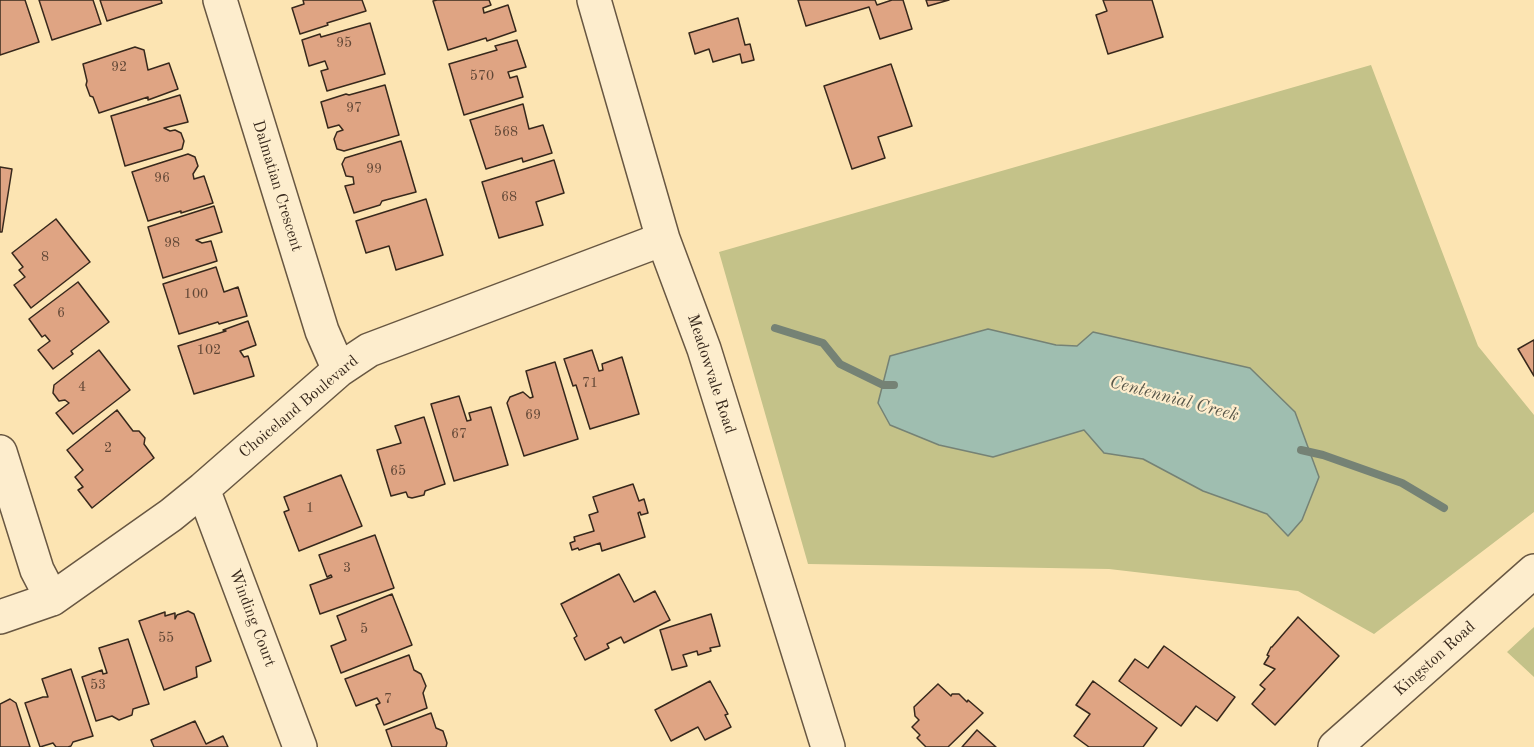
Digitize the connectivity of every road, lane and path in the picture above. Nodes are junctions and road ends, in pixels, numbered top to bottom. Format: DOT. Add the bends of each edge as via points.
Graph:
graph roads {
  1 [pos="220,0"];
  2 [pos="594,0"];
  3 [pos="663,239"];
  4 [pos="339,370"];
  5 [pos="0,452"];
  6 [pos="203,489"];
  7 [pos="1534,571"];
  8 [pos="52,599"];
  9 [pos="0,617"];
  10 [pos="1350,742"];
  11 [pos="300,747"];
  12 [pos="828,747"];
  1 -- 4 [label="street, Dalmatian Crescent" via="322,332"];
  2 -- 3 [label="street, Meadowvale Road"];
  3 -- 4 [label="street, Choiceland Boulevard" via="369,351"];
  3 -- 12 [label="street, Meadowvale Road" via="704,349"];
  4 -- 6 [label="street, Choiceland Boulevard"];
  5 -- 8 [label="street" via="38,570"];
  6 -- 8 [label="street, Choiceland Boulevard"];
  6 -- 11 [label="street, Winding Court"];
  7 -- 10 [label="street, Kingston Road"];
  8 -- 9 [label="street, Choiceland Boulevard"];
}
